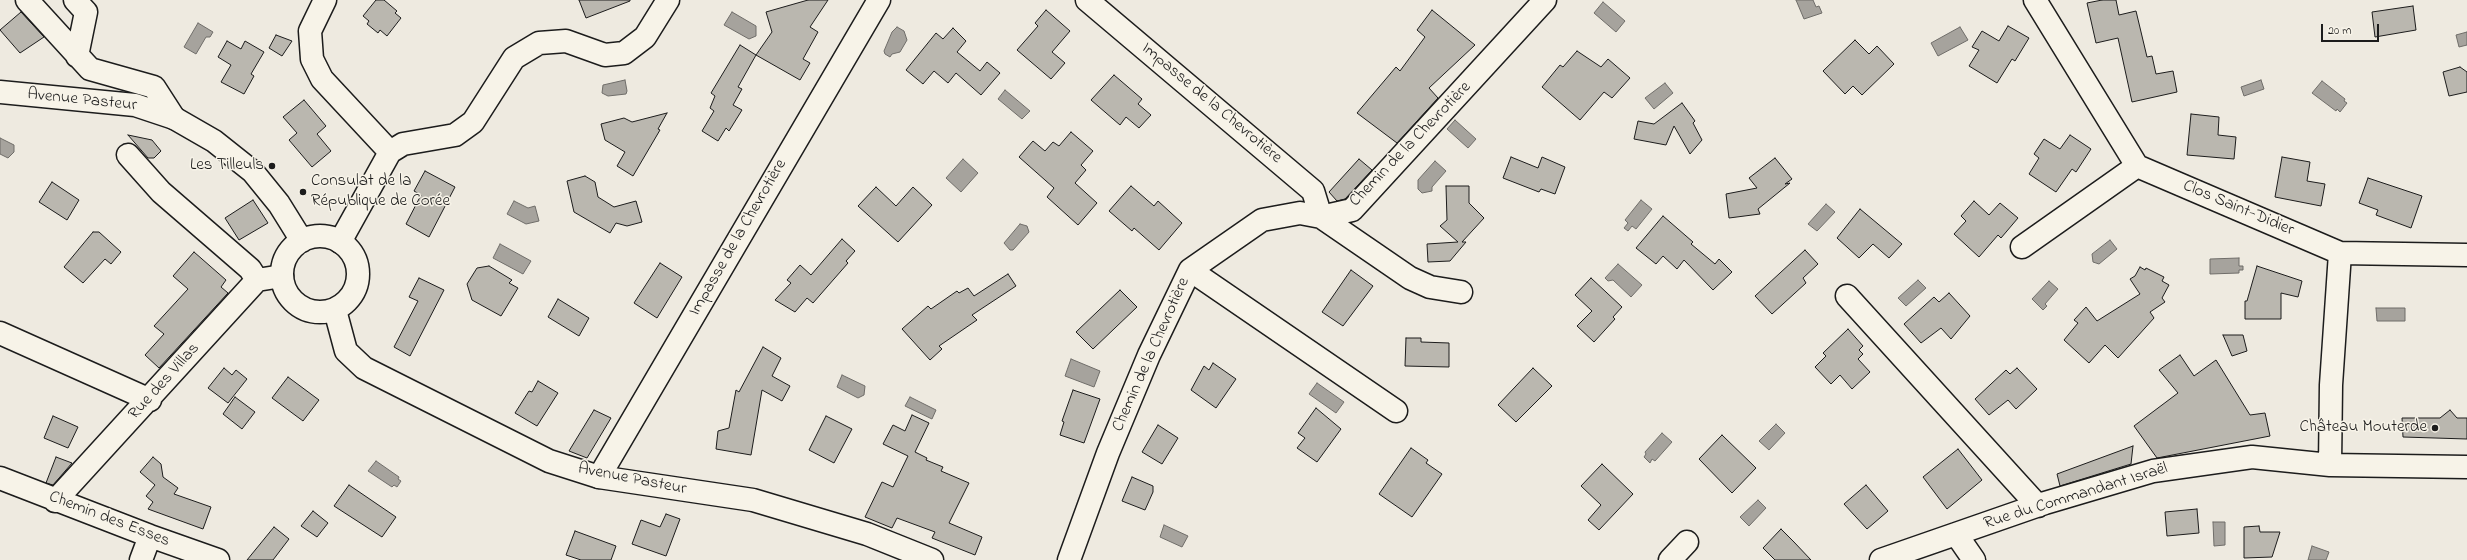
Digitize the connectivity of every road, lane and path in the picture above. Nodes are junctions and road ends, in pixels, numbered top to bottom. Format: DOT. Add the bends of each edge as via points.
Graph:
graph roads {
  1 [pos="27,0"];
  2 [pos="75,0"];
  3 [pos="325,0"];
  4 [pos="668,0"];
  5 [pos="879,0"];
  6 [pos="1087,0"];
  7 [pos="1545,0"];
  8 [pos="2035,0"];
  9 [pos="77,56"];
  10 [pos="0,92"];
  11 [pos="174,118"];
  12 [pos="390,152"];
  13 [pos="128,155"];
  14 [pos="2137,166"];
  15 [pos="1321,218"];
  16 [pos="302,241"];
  17 [pos="340,242"];
  18 [pos="2022,247"];
  19 [pos="2340,253"];
  20 [pos="2467,255"];
  21 [pos="1190,270"];
  22 [pos="282,276"];
  23 [pos="257,280"];
  24 [pos="1461,292"];
  25 [pos="1847,296"];
  26 [pos="335,310"];
  27 [pos="0,334"];
  28 [pos="150,400"];
  29 [pos="1396,411"];
  30 [pos="2330,465"];
  31 [pos="2467,467"];
  32 [pos="599,477"];
  33 [pos="0,478"];
  34 [pos="55,501"];
  35 [pos="2038,506"];
  36 [pos="1956,534"];
  37 [pos="150,536"];
  38 [pos="1687,542"];
  39 [pos="141,560"];
  40 [pos="218,560"];
  41 [pos="932,560"];
  42 [pos="1069,560"];
  43 [pos="1670,560"];
  44 [pos="1881,560"];
  45 [pos="1974,560"];
  1 -- 9 [label="street"];
  2 -- 9 [label="street" via="86,12"];
  3 -- 12 [label="street" via="310,31 312,59 322,79"];
  4 -- 12 [label="street" via="645,36 624,53 605,55 566,41 539,43 514,58 474,122 455,135 403,144"];
  5 -- 32 [label="street, Impasse de la Chevrotière"];
  6 -- 15 [label="street, Impasse de la Chevrotière" via="1313,191"];
  7 -- 15 [label="street, Chemin de la Chevrotière" via="1352,210"];
  8 -- 14 [label="street"];
  9 -- 11 [label="street" via="90,69 154,87"];
  10 -- 11 [label="street, Avenue Pasteur" via="135,105"];
  11 -- 16 [label="street, Avenue Pasteur" via="214,141 253,172 279,204"];
  12 -- 17 [label="street"];
  13 -- 23 [label="street" via="161,192 250,269"];
  14 -- 18 [label="street"];
  14 -- 19 [label="street, Clos Saint-Didier"];
  15 -- 21 [label="street, Chemin de la Chevrotière" via="1300,213 1262,220"];
  15 -- 24 [label="street" via="1410,278 1430,287"];
  16 -- 17 [label="street" via="314,236 326,236"];
  16 -- 22 [label="street" via="288,256"];
  17 -- 26 [label="street" via="348,247 355,258 358,279 356,290 348,301"];
  19 -- 20 [label="street, Clos Saint-Didier"];
  19 -- 30 [label="street" via="2331,384"];
  21 -- 29 [label="street"];
  21 -- 42 [label="street, Chemin de la Chevrotière" via="1143,369 1108,453"];
  22 -- 23 [label="street"];
  22 -- 26 [label="street" via="285,289 293,301 304,309 322,312"];
  23 -- 28 [label="street, Rue des Villas"];
  25 -- 35 [label="street"];
  26 -- 32 [label="street, Avenue Pasteur" via="346,351 364,368 549,461"];
  27 -- 28 [label="street"];
  28 -- 34 [label="street, Rue des Villas"];
  30 -- 31 [label="street, Rue du Commandant Israël"];
  30 -- 35 [label="street, Rue du Commandant Israël" via="2252,457 2153,471"];
  32 -- 41 [label="street, Avenue Pasteur" via="753,500 867,534"];
  33 -- 34 [label="street, Chemin des Esses"];
  34 -- 37 [label="street, Chemin des Esses"];
  35 -- 36 [label="street, Rue du Commandant Israël"];
  36 -- 44 [label="street, Rue du Commandant Israël"];
  36 -- 45 [label="street"];
  37 -- 39 [label="street"];
  37 -- 40 [label="street, Chemin des Esses"];
  38 -- 43 [label="street"];
}
